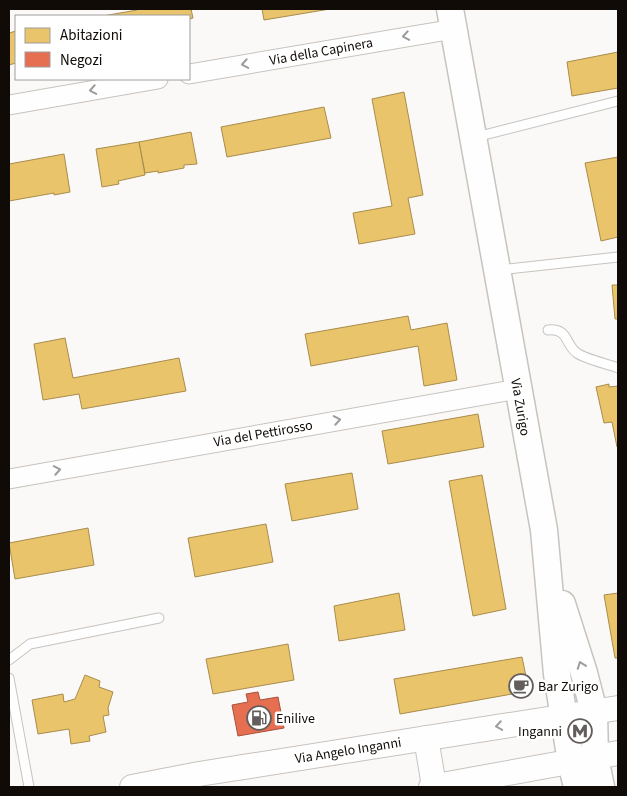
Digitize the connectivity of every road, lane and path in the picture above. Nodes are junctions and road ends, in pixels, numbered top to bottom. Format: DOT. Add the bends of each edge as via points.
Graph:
graph roads {
  1 [pos="452,19"];
  2 [pos="190,74"];
  3 [pos="152,80"];
  4 [pos="618,101"];
  5 [pos="9,104"];
  6 [pos="473,138"];
  7 [pos="618,257"];
  8 [pos="498,270"];
  9 [pos="548,330"];
  10 [pos="618,368"];
  11 [pos="518,389"];
  12 [pos="9,479"];
  13 [pos="546,543"];
  14 [pos="159,618"];
  15 [pos="9,660"];
  16 [pos="9,678"];
  17 [pos="606,710"];
  18 [pos="564,716"];
  19 [pos="426,738"];
  20 [pos="595,758"];
  21 [pos="252,766"];
  22 [pos="208,781"];
  23 [pos="28,787"];
  24 [pos="132,787"];
  25 [pos="240,787"];
  26 [pos="433,787"];
  27 [pos="577,787"];
  28 [pos="601,787"];
  1 -- 2 [label="street, Via della Capinera, one-way"];
  1 -- 6 [label="main road, Via Zurigo"];
  3 -- 5 [label="street, one-way"];
  4 -- 6 [label="lane"];
  6 -- 8 [label="main road, Via Zurigo"];
  7 -- 8 [label="lane"];
  8 -- 11 [label="main road, Via Zurigo"];
  9 -- 10 [label="lane" via="564,335 576,353"];
  12 -- 11 [label="street, Via del Pettirosso, one-way"];
  11 -- 13 [label="main road, Via Zurigo"];
  17 -- 13 [label="main road, Via Zurigo, one-way"];
  13 -- 18 [label="main road, Via Zurigo" via="557,674"];
  14 -- 15 [label="lane" via="30,644"];
  16 -- 23 [label="lane"];
  17 -- 18 [label="street, Via Angelo Inganni"];
  17 -- 20 [label="main road, Via Zurigo"];
  18 -- 19 [label="street, Via Angelo Inganni, one-way"];
  18 -- 20 [label="main road, Via Zurigo"];
  19 -- 21 [label="street, Via Angelo Inganni"];
  19 -- 26 [label="street"];
  20 -- 26 [label="street"];
  20 -- 27 [label="main road"];
  20 -- 28 [label="main road"];
  21 -- 22 [label="street, Via Angelo Inganni"];
  21 -- 25 [label="street"];
  22 -- 24 [label="street, Via Angelo Inganni"];
}
